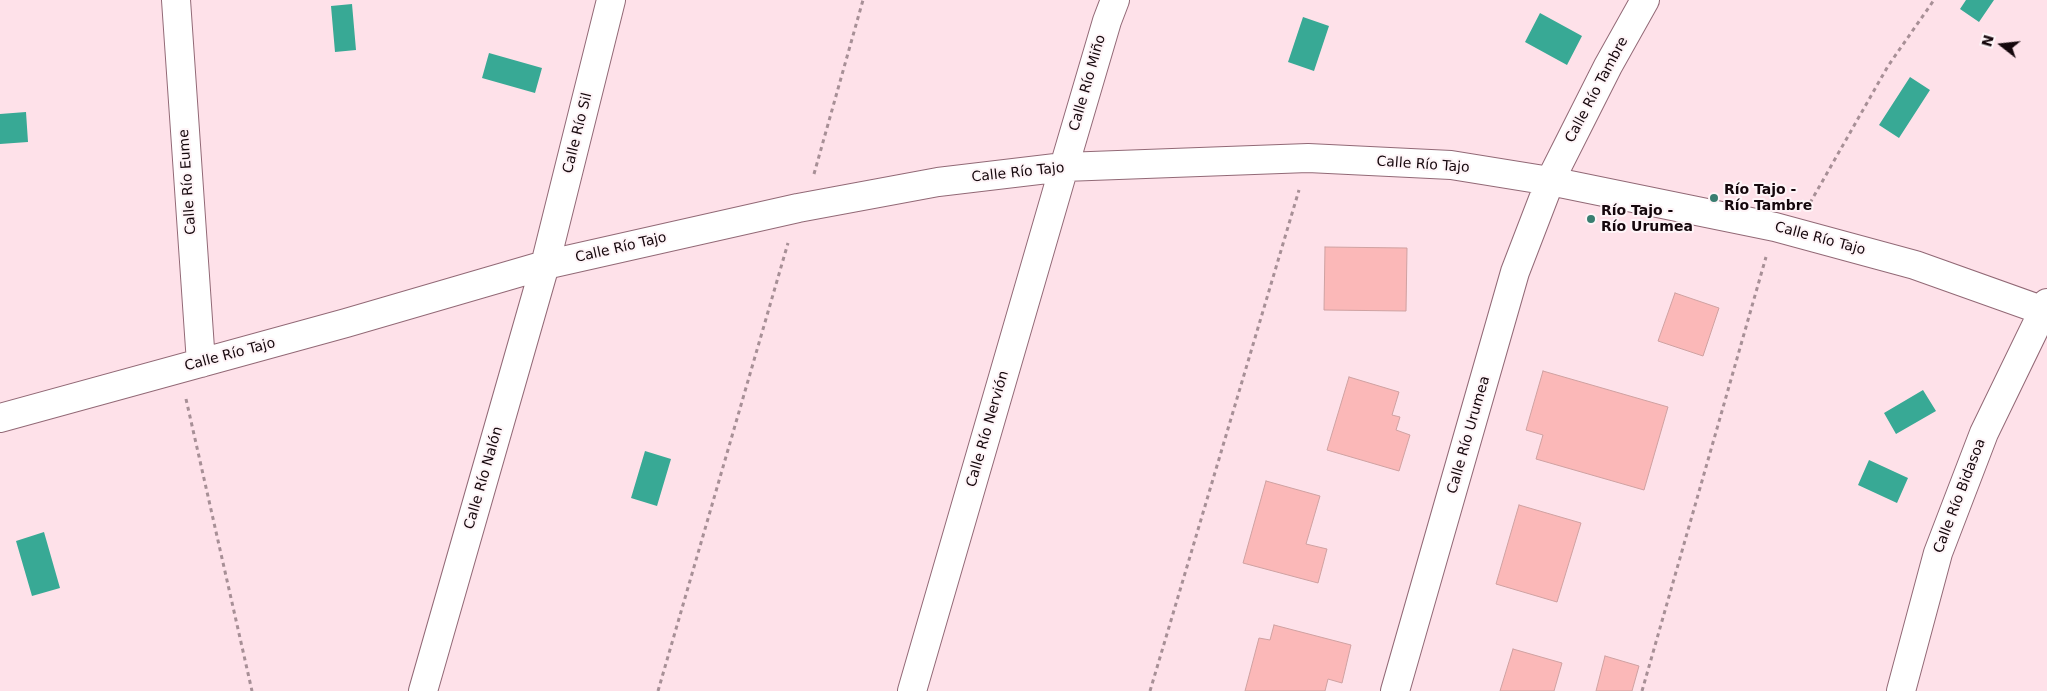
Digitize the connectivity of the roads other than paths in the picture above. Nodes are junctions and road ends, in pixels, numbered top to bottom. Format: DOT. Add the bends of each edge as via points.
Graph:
graph roads {
  1 [pos="176,0"];
  2 [pos="612,0"];
  3 [pos="1115,0"];
  4 [pos="1645,0"];
  5 [pos="1064,167"];
  6 [pos="1550,181"];
  7 [pos="545,265"];
  8 [pos="2046,309"];
  9 [pos="190,366"];
  10 [pos="0,418"];
  11 [pos="424,691"];
  12 [pos="912,691"];
  13 [pos="1395,691"];
  14 [pos="1901,691"];
  1 -- 9 [label="street, Calle Río Eume"];
  2 -- 7 [label="street, Calle Río Sil"];
  3 -- 5 [label="street, Calle Río Miño"];
  4 -- 6 [label="street, Calle Río Tambre"];
  5 -- 6 [label="street, Calle Río Tajo" via="1308,158 1451,165"];
  5 -- 7 [label="street, Calle Río Tajo" via="938,182 798,208"];
  5 -- 12 [label="street, Calle Río Nervión"];
  6 -- 8 [label="street, Calle Río Tajo" via="1786,230 1915,265"];
  6 -- 13 [label="street, Calle Río Urumea" via="1515,272"];
  7 -- 9 [label="street, Calle Río Tajo"];
  7 -- 11 [label="street, Calle Río Nalón"];
  8 -- 14 [label="street, Calle Río Bidasoa" via="1984,433 1938,553"];
  9 -- 10 [label="street, Calle Río Tajo"];
}
